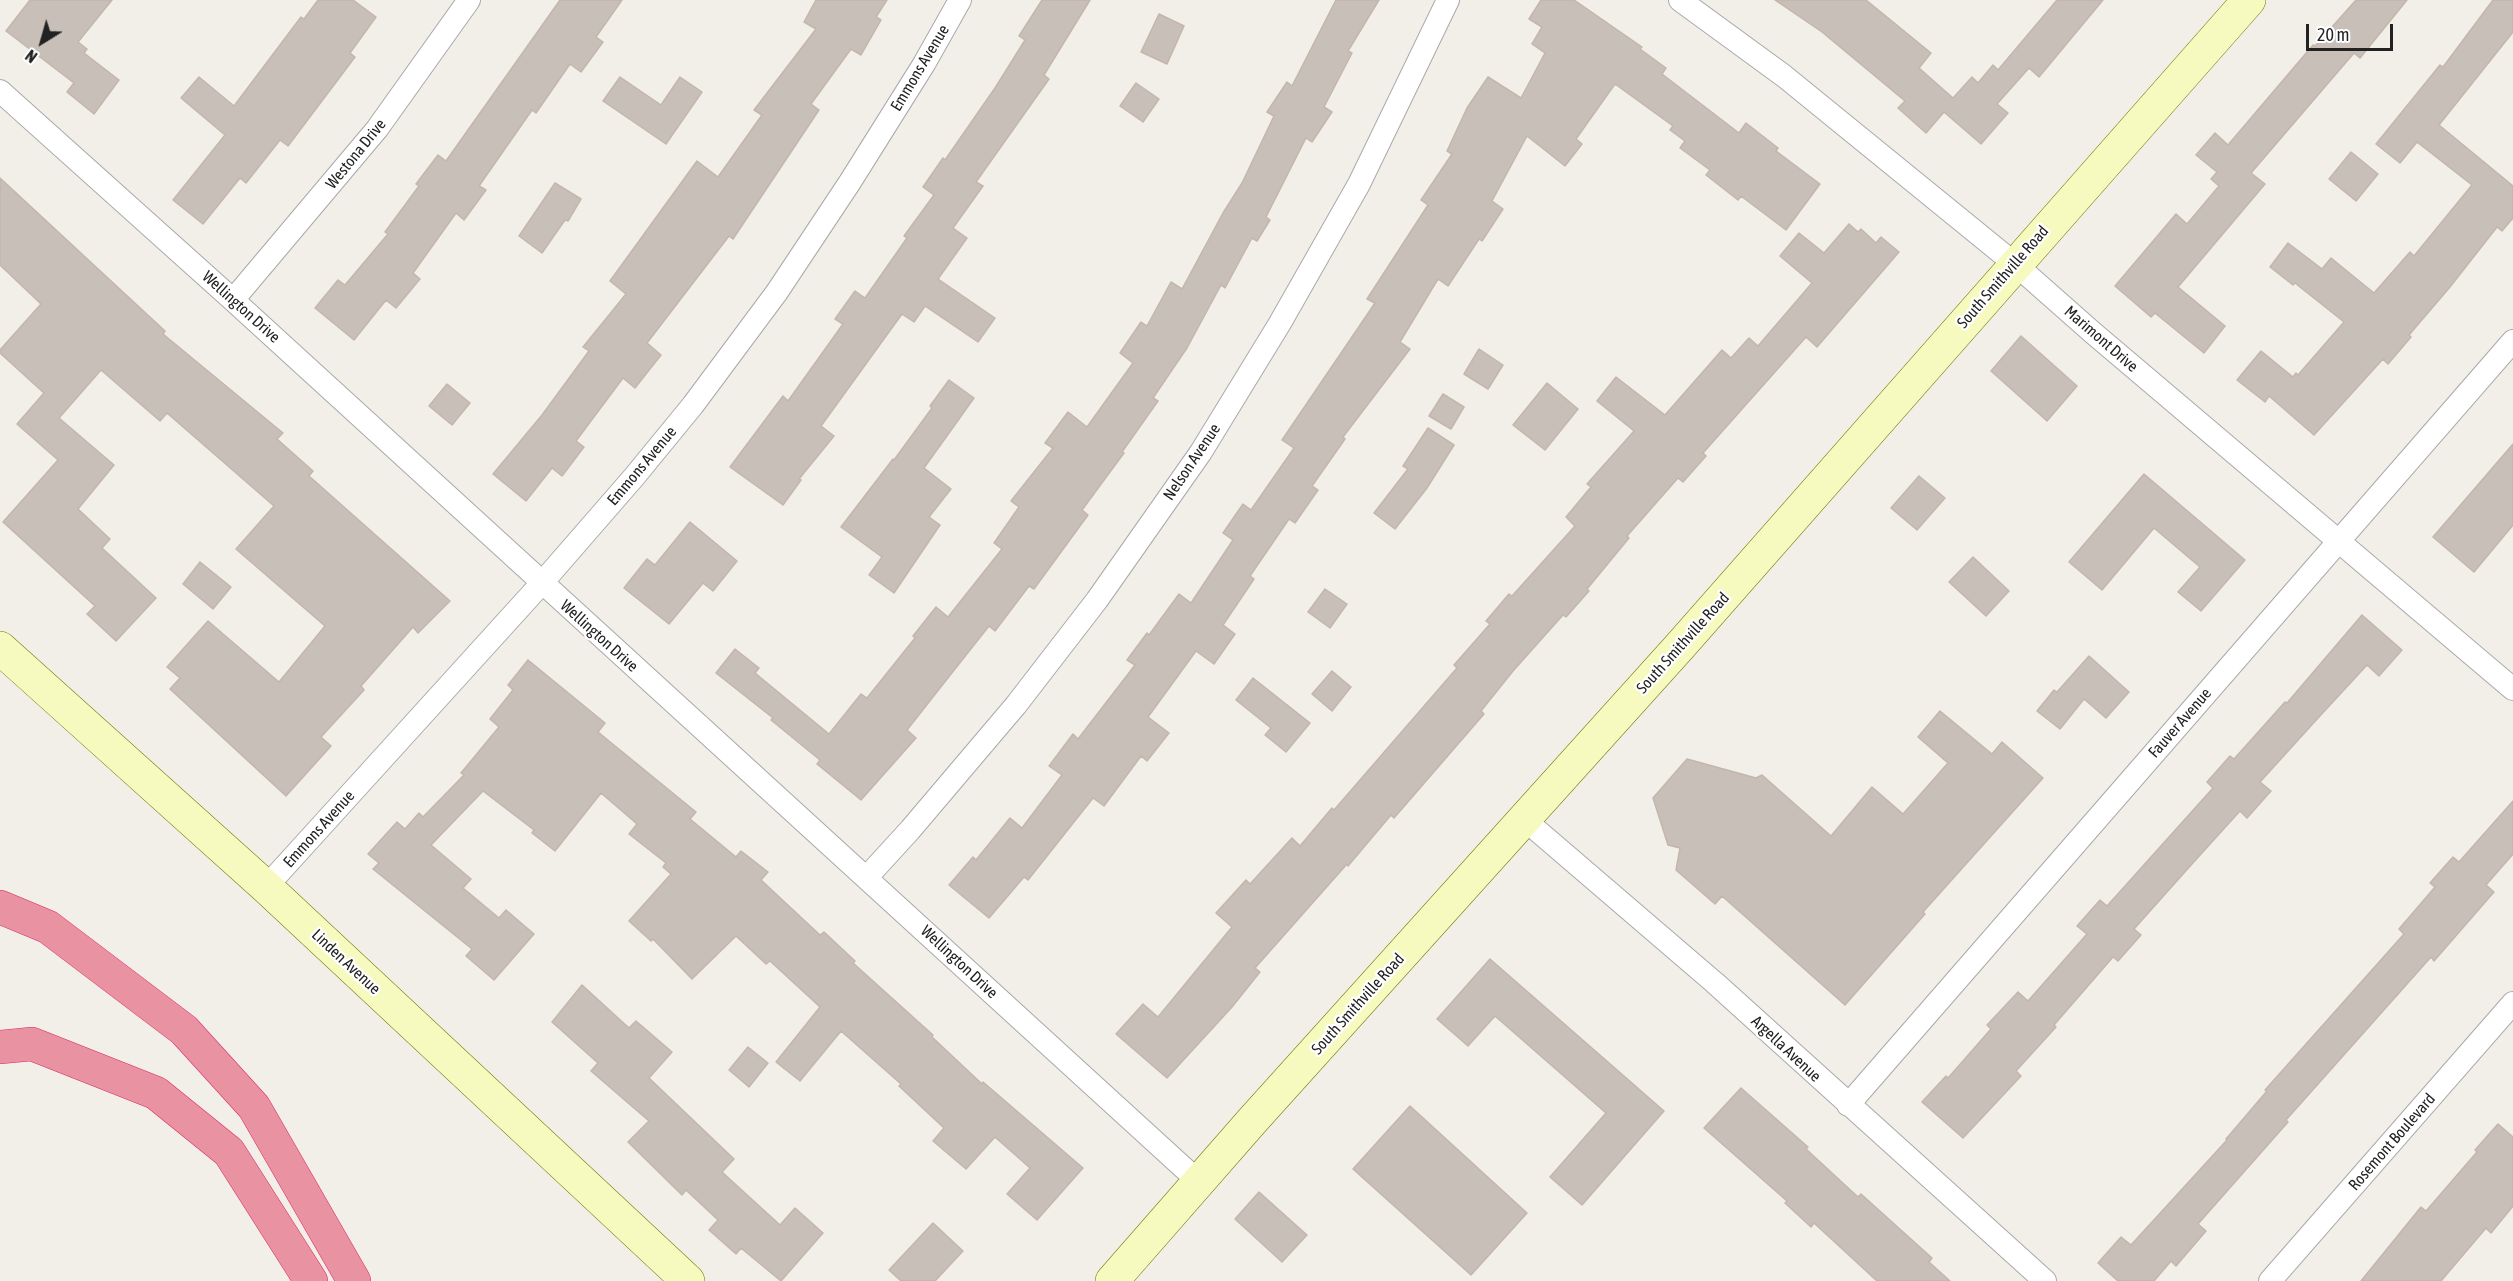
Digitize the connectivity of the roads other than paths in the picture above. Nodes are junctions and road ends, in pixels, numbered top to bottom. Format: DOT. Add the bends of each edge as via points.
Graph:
graph roads {
  1 [pos="469,0"];
  2 [pos="960,0"];
  3 [pos="1448,0"];
  4 [pos="1680,0"];
  5 [pos="2249,0"];
  6 [pos="0,91"];
  7 [pos="2015,264"];
  8 [pos="233,300"];
  9 [pos="2513,341"];
  10 [pos="2338,541"];
  11 [pos="541,584"];
  12 [pos="0,648"];
  13 [pos="2513,689"];
  14 [pos="1525,820"];
  15 [pos="867,877"];
  16 [pos="266,887"];
  17 [pos="0,907"];
  18 [pos="2513,1003"];
  19 [pos="0,1047"];
  20 [pos="1848,1105"];
  21 [pos="1198,1181"];
  22 [pos="311,1281"];
  23 [pos="354,1281"];
  24 [pos="688,1281"];
  25 [pos="1112,1281"];
  26 [pos="2045,1281"];
  27 [pos="2270,1281"];
  1 -- 8 [label="street, Westona Drive" via="377,129"];
  2 -- 11 [label="street, Emmons Avenue" via="924,64 777,292 693,405"];
  3 -- 15 [label="street, Nelson Avenue" via="1359,184 1201,452 1097,600 1016,705"];
  4 -- 7 [label="street, Marimont Drive" via="1784,76"];
  5 -- 7 [label="main road, South Smithville Road"];
  6 -- 8 [label="street, Wellington Drive"];
  7 -- 10 [label="street, Marimont Drive"];
  7 -- 14 [label="main road, South Smithville Road"];
  8 -- 11 [label="street, Wellington Drive"];
  9 -- 10 [label="street, Fauver Avenue"];
  10 -- 13 [label="street, Marimont Drive"];
  10 -- 20 [label="street, Fauver Avenue"];
  11 -- 15 [label="street, Wellington Drive"];
  11 -- 16 [label="street, Emmons Avenue"];
  12 -- 16 [label="main road, Linden Avenue"];
  14 -- 20 [label="street, Argella Avenue" via="1715,983"];
  14 -- 21 [label="main road, South Smithville Road"];
  15 -- 21 [label="street, Wellington Drive"];
  16 -- 24 [label="main road, Linden Avenue"];
  17 -- 23 [label="highway" via="48,927 184,1030 254,1107"];
  18 -- 27 [label="street, Rosemont Boulevard"];
  19 -- 22 [label="highway" via="32,1044 156,1094 229,1152"];
  20 -- 26 [label="street, Argella Avenue"];
  21 -- 25 [label="main road, South Smithville Road"];
}
